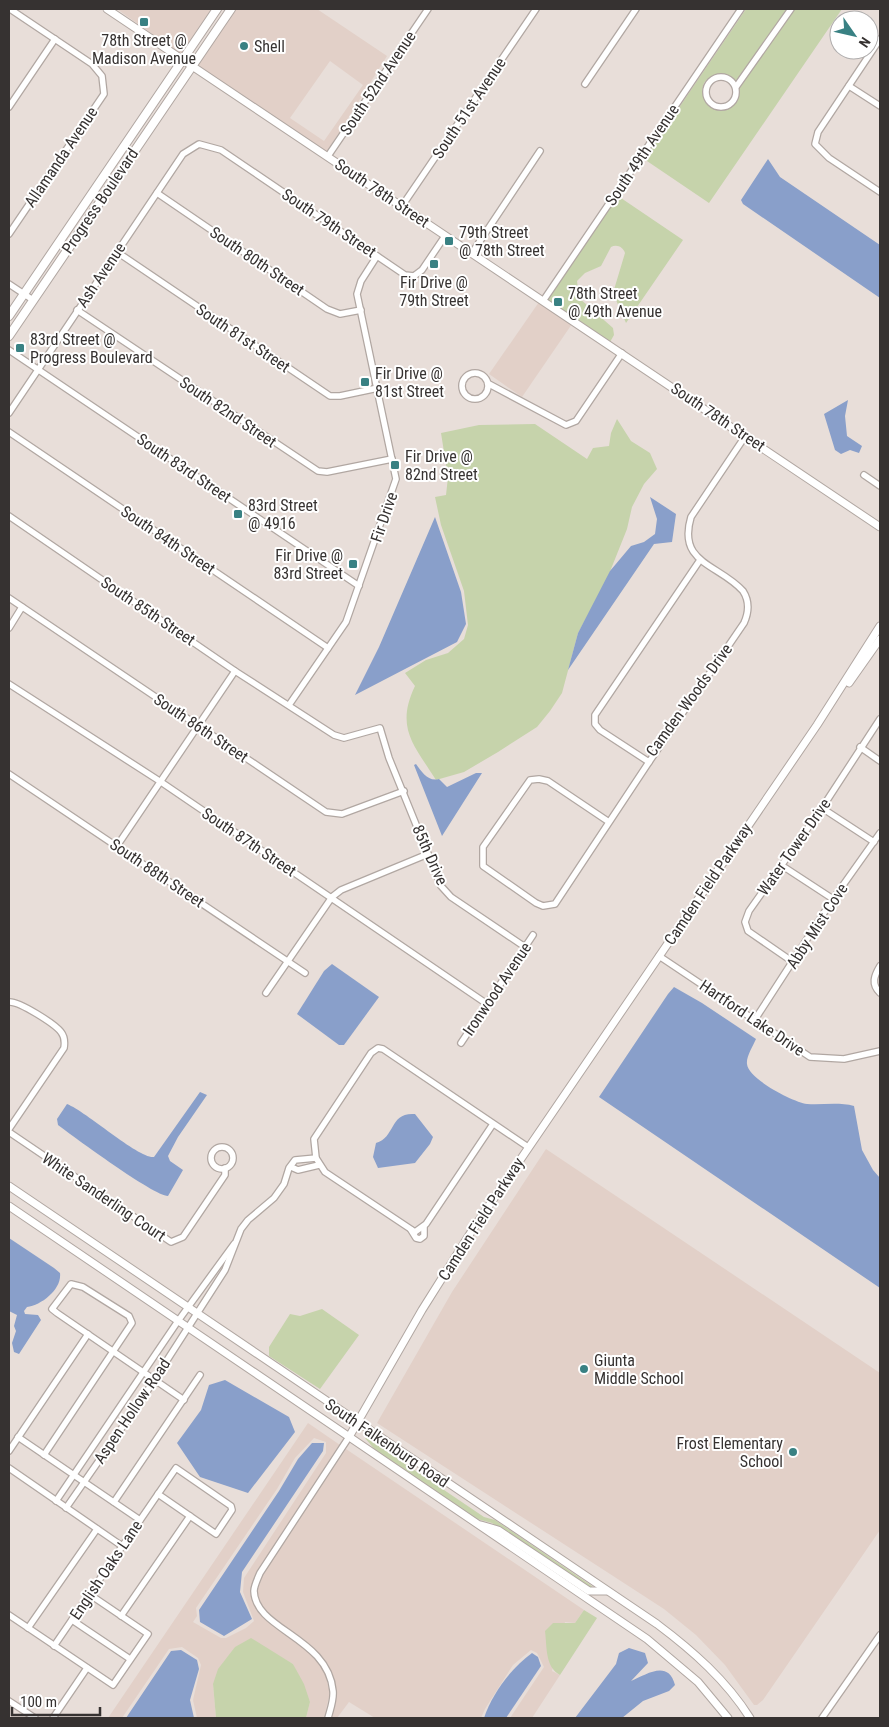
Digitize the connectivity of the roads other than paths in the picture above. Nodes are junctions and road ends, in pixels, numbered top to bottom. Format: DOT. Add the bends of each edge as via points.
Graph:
graph roads {
  1 [pos="10,9"];
  2 [pos="107,9"];
  3 [pos="217,9"];
  4 [pos="231,9"];
  5 [pos="428,9"];
  6 [pos="536,9"];
  7 [pos="636,9"];
  8 [pos="741,9"];
  9 [pos="791,9"];
  10 [pos="55,39"];
  11 [pos="880,39"];
  12 [pos="183,60"];
  13 [pos="192,66"];
  14 [pos="585,84"];
  15 [pos="849,86"];
  16 [pos="736,87"];
  17 [pos="880,106"];
  18 [pos="9,107"];
  19 [pos="200,144"];
  20 [pos="540,151"];
  21 [pos="328,156"];
  22 [pos="104,176"];
  23 [pos="113,182"];
  24 [pos="879,189"];
  25 [pos="157,193"];
  26 [pos="402,206"];
  27 [pos="9,234"];
  28 [pos="445,236"];
  29 [pos="118,252"];
  30 [pos="472,254"];
  31 [pos="377,256"];
  32 [pos="9,284"];
  33 [pos="23,294"];
  34 [pos="33,300"];
  35 [pos="543,301"];
  36 [pos="77,310"];
  37 [pos="361,310"];
  38 [pos="9,316"];
  39 [pos="9,336"];
  40 [pos="9,350"];
  41 [pos="622,353"];
  42 [pos="38,369"];
  43 [pos="489,384"];
  44 [pos="378,388"];
  45 [pos="9,413"];
  46 [pos="9,432"];
  47 [pos="746,435"];
  48 [pos="392,459"];
  49 [pos="864,475"];
  50 [pos="880,486"];
  51 [pos="9,516"];
  52 [pos="880,527"];
  53 [pos="700,560"];
  54 [pos="359,586"];
  55 [pos="9,598"];
  56 [pos="22,607"];
  57 [pos="880,626"];
  58 [pos="9,628"];
  59 [pos="880,639"];
  60 [pos="328,648"];
  61 [pos="235,671"];
  62 [pos="9,684"];
  63 [pos="289,705"];
  64 [pos="880,718"];
  65 [pos="817,725"];
  66 [pos="198,726"];
  67 [pos="860,747"];
  68 [pos="389,758"];
  69 [pos="880,761"];
  70 [pos="649,762"];
  71 [pos="9,774"];
  72 [pos="161,782"];
  73 [pos="404,791"];
  74 [pos="822,808"];
  75 [pos="609,822"];
  76 [pos="880,833"];
  77 [pos="874,842"];
  78 [pos="118,846"];
  79 [pos="428,854"];
  80 [pos="781,865"];
  81 [pos="332,897"];
  82 [pos="833,899"];
  83 [pos="533,935"];
  84 [pos="525,947"];
  85 [pos="659,956"];
  86 [pos="288,961"];
  87 [pos="794,962"];
  88 [pos="880,966"];
  89 [pos="305,973"];
  90 [pos="266,993"];
  91 [pos="880,993"];
  92 [pos="9,1002"];
  93 [pos="487,1004"];
  94 [pos="754,1021"];
  95 [pos="461,1043"];
  96 [pos="880,1051"];
  97 [pos="493,1124"];
  98 [pos="9,1128"];
  99 [pos="9,1132"];
  100 [pos="528,1147"];
  101 [pos="316,1158"];
  102 [pos="304,1159"];
  103 [pos="319,1165"];
  104 [pos="291,1167"];
  105 [pos="225,1168"];
  106 [pos="306,1168"];
  107 [pos="9,1186"];
  108 [pos="9,1206"];
  109 [pos="235,1243"];
  110 [pos="188,1308"];
  111 [pos="196,1313"];
  112 [pos="178,1321"];
  113 [pos="187,1328"];
  114 [pos="88,1334"];
  115 [pos="114,1352"];
  116 [pos="143,1372"];
  117 [pos="200,1375"];
  118 [pos="154,1379"];
  119 [pos="184,1400"];
  120 [pos="358,1424"];
  121 [pos="18,1437"];
  122 [pos="349,1437"];
  123 [pos="9,1451"];
  124 [pos="44,1455"];
  125 [pos="9,1468"];
  126 [pos="74,1474"];
  127 [pos="84,1481"];
  128 [pos="158,1494"];
  129 [pos="56,1501"];
  130 [pos="114,1502"];
  131 [pos="66,1508"];
  132 [pos="190,1516"];
  133 [pos="140,1520"];
  134 [pos="479,1525"];
  135 [pos="97,1529"];
  136 [pos="122,1546"];
  137 [pos="606,1591"];
  138 [pos="89,1594"];
  139 [pos="9,1615"];
  140 [pos="121,1616"];
  141 [pos="72,1620"];
  142 [pos="28,1628"];
  143 [pos="880,1635"];
  144 [pos="54,1646"];
  145 [pos="130,1659"];
  146 [pos="87,1668"];
  147 [pos="9,1700"];
  148 [pos="35,1718"];
  149 [pos="53,1718"];
  150 [pos="328,1718"];
  151 [pos="728,1718"];
  152 [pos="750,1718"];
  153 [pos="822,1718"];
  1 -- 10 [label="street"];
  2 -- 12 [label="street, South 78th Street"];
  3 -- 12 [label="main road, Progress Boulevard"];
  4 -- 13 [label="main road, Progress Boulevard"];
  5 -- 21 [label="street, South 52nd Avenue"];
  6 -- 26 [label="street, South 51st Avenue"];
  7 -- 14 [label="street"];
  8 -- 35 [label="street, South 49th Avenue"];
  9 -- 16 [label="street"];
  10 -- 18 [label="street"];
  10 -- 27 [label="street, Allamanda Avenue" via="92,64 102,76 104,94"];
  11 -- 15 [label="street"];
  12 -- 13 [label="street, South 78th Street"];
  12 -- 22 [label="main road, Progress Boulevard"];
  13 -- 21 [label="street, South 78th Street"];
  13 -- 23 [label="main road, Progress Boulevard"];
  15 -- 17 [label="street"];
  15 -- 24 [label="street" via="818,132 815,144 829,158"];
  16 -- 16 [label="street" via="732,101 724,106 714,105 708,98 707,88 716,78 725,78"];
  19 -- 25 [label="street, Ash Avenue" via="183,154"];
  19 -- 31 [label="street, South 79th Street" via="221,150"];
  20 -- 30 [label="street"];
  21 -- 26 [label="street, South 78th Street"];
  22 -- 23 [label="main road"];
  22 -- 33 [label="main road, Progress Boulevard"];
  23 -- 34 [label="main road, Progress Boulevard"];
  25 -- 29 [label="street, Ash Avenue"];
  25 -- 37 [label="street, South 80th Street" via="327,309 340,314"];
  26 -- 28 [label="street, South 78th Street"];
  28 -- 30 [label="street, South 78th Street"];
  28 -- 31 [label="street, South 79th Street" via="422,270 414,276 406,275"];
  29 -- 36 [label="street, Ash Avenue"];
  29 -- 44 [label="street, South 81st Street" via="330,396"];
  30 -- 35 [label="street, South 78th Street"];
  31 -- 37 [label="street, Fir Drive" via="360,281 357,294"];
  32 -- 33 [label="street"];
  33 -- 34 [label="street"];
  33 -- 38 [label="main road, Progress Boulevard"];
  34 -- 39 [label="main road, Progress Boulevard"];
  35 -- 41 [label="street, South 78th Street"];
  36 -- 42 [label="street, Ash Avenue"];
  36 -- 48 [label="street, South 82nd Street" via="318,471"];
  37 -- 44 [label="street, Fir Drive"];
  40 -- 42 [label="street, South 83rd Street"];
  41 -- 43 [label="street" via="576,420 566,425"];
  41 -- 47 [label="street, South 78th Street"];
  42 -- 45 [label="street, Ash Avenue"];
  42 -- 54 [label="street, South 83rd Street"];
  43 -- 43 [label="street" via="487,393 476,399 464,393 462,385 465,377 477,372 485,376"];
  44 -- 48 [label="street, Fir Drive"];
  46 -- 60 [label="street, South 84th Street"];
  47 -- 52 [label="street, South 78th Street"];
  47 -- 53 [label="street, Camden Woods Drive" via="691,516 688,541"];
  48 -- 54 [label="street, Fir Drive" via="396,479 394,490"];
  49 -- 50 [label="street"];
  51 -- 61 [label="street, South 85th Street"];
  53 -- 70 [label="street, Camden Woods Drive" via="740,587 747,597 748,613"];
  53 -- 70 [label="street, Camden Woods Drive" via="595,715 595,724 600,730"];
  54 -- 60 [label="street, Fir Drive" via="346,622"];
  55 -- 56 [label="street, South 86th Street"];
  56 -- 58 [label="street"];
  56 -- 66 [label="street, South 86th Street"];
  57 -- 65 [label="street, Camden Field Parkway"];
  59 -- 65 [label="street, Camden Field Parkway"];
  60 -- 63 [label="street, Fir Drive"];
  61 -- 63 [label="street, South 85th Street"];
  61 -- 66 [label="street"];
  62 -- 72 [label="street, South 87th Street"];
  63 -- 68 [label="street, South 85th Street" via="334,735 344,738 380,728"];
  64 -- 67 [label="street, Water Tower Drive"];
  65 -- 85 [label="street, Camden Field Parkway"];
  66 -- 72 [label="street"];
  66 -- 73 [label="street, South 86th Street" via="326,812 342,814"];
  67 -- 69 [label="street"];
  67 -- 74 [label="street, Water Tower Drive"];
  68 -- 73 [label="street, 85th Drive"];
  70 -- 75 [label="street"];
  71 -- 78 [label="street, South 88th Street"];
  72 -- 78 [label="street"];
  72 -- 81 [label="street, South 87th Street"];
  73 -- 79 [label="street, 85th Drive"];
  74 -- 77 [label="street"];
  74 -- 80 [label="street, Water Tower Drive"];
  75 -- 75 [label="street" via="555,904 543,906 536,903 483,866 483,847 530,780 548,781"];
  76 -- 77 [label="street, Abby Mist Cove"];
  77 -- 82 [label="street, Abby Mist Cove"];
  78 -- 86 [label="street, South 88th Street"];
  79 -- 81 [label="street"];
  79 -- 84 [label="street, 85th Drive" via="441,886 451,897"];
  80 -- 82 [label="street"];
  80 -- 87 [label="street, Water Tower Drive" via="745,922 748,931"];
  81 -- 86 [label="street"];
  81 -- 93 [label="street, South 87th Street"];
  82 -- 87 [label="street, Abby Mist Cove"];
  83 -- 84 [label="street, Ironwood Avenue"];
  84 -- 93 [label="street, Ironwood Avenue"];
  85 -- 94 [label="street, Hartford Lake Drive"];
  85 -- 100 [label="street, Camden Field Parkway"];
  86 -- 89 [label="street, South 88th Street"];
  86 -- 90 [label="street"];
  87 -- 94 [label="street, Abby Mist Cove"];
  88 -- 91 [label="street" via="873,981"];
  92 -- 98 [label="street" via="20,1004 61,1032 66,1040 64,1048"];
  93 -- 95 [label="street, Ironwood Avenue"];
  94 -- 96 [label="street, Hartford Lake Drive" via="810,1057 844,1059"];
  97 -- 100 [label="street"];
  97 -- 101 [label="street" via="378,1048 370,1054 316,1135"];
  97 -- 103 [label="street" via="424,1227 415,1232"];
  99 -- 105 [label="street, White Sanderling Court" via="171,1242 183,1237 225,1175"];
  100 -- 120 [label="street, Camden Field Parkway" via="422,1310"];
  101 -- 102 [label="street"];
  101 -- 103 [label="street"];
  102 -- 104 [label="street" via="295,1160"];
  102 -- 106 [label="street"];
  103 -- 106 [label="street"];
  104 -- 106 [label="street" via="298,1170"];
  104 -- 109 [label="street" via="274,1198 248,1220"];
  105 -- 105 [label="street" via="232,1162 233,1154 227,1148 218,1147 212,1152 211,1162 218,1168"];
  107 -- 110 [label="street, South Falkenburg Road"];
  108 -- 112 [label="street, South Falkenburg Road"];
  109 -- 110 [label="street, Aspen Hollow Road"];
  109 -- 111 [label="street, Aspen Hollow Road" via="225,1270"];
  110 -- 111 [label="street, South Falkenburg Road"];
  110 -- 112 [label="street, Aspen Hollow Road"];
  111 -- 113 [label="street, Aspen Hollow Road"];
  111 -- 120 [label="street, South Falkenburg Road"];
  112 -- 113 [label="street, South Falkenburg Road"];
  112 -- 116 [label="street, Aspen Hollow Road"];
  113 -- 118 [label="street, Aspen Hollow Road"];
  113 -- 122 [label="street, South Falkenburg Road"];
  114 -- 115 [label="street"];
  114 -- 115 [label="street" via="52,1310 71,1284 75,1283 129,1316 132,1323"];
  114 -- 121 [label="street"];
  115 -- 116 [label="street"];
  115 -- 124 [label="street"];
  116 -- 118 [label="street"];
  116 -- 126 [label="street, Aspen Hollow Road"];
  117 -- 119 [label="street"];
  118 -- 119 [label="street"];
  118 -- 127 [label="street, Aspen Hollow Road"];
  119 -- 130 [label="street"];
  120 -- 122 [label="street, Camden Field Parkway"];
  120 -- 137 [label="street, South Falkenburg Road"];
  121 -- 123 [label="street"];
  121 -- 124 [label="street"];
  122 -- 134 [label="street, South Falkenburg Road"];
  122 -- 150 [label="street, Camden Field Parkway" via="260,1573 254,1591 259,1609 310,1648 326,1666 333,1692"];
  124 -- 126 [label="street"];
  125 -- 129 [label="street"];
  126 -- 127 [label="street"];
  126 -- 129 [label="street, Aspen Hollow Road"];
  127 -- 130 [label="street"];
  127 -- 131 [label="street, Aspen Hollow Road"];
  128 -- 132 [label="street"];
  128 -- 132 [label="street, English Oaks Lane" via="176,1468 228,1503 232,1510 216,1534"];
  128 -- 133 [label="street, English Oaks Lane"];
  129 -- 131 [label="street"];
  130 -- 133 [label="street"];
  131 -- 135 [label="street"];
  132 -- 140 [label="street"];
  133 -- 136 [label="street, English Oaks Lane"];
  134 -- 137 [label="street" via="498,1530 589,1591"];
  134 -- 151 [label="street, South Falkenburg Road" via="674,1659"];
  135 -- 136 [label="street"];
  135 -- 142 [label="street"];
  136 -- 138 [label="street, English Oaks Lane"];
  137 -- 152 [label="street, South Falkenburg Road" via="685,1644 712,1670"];
  138 -- 140 [label="street"];
  138 -- 141 [label="street, English Oaks Lane"];
  139 -- 142 [label="street"];
  140 -- 145 [label="street" via="148,1634"];
  141 -- 144 [label="street, English Oaks Lane"];
  141 -- 145 [label="street"];
  142 -- 144 [label="street"];
  143 -- 153 [label="street"];
  144 -- 146 [label="street"];
  145 -- 146 [label="street" via="113,1685"];
  146 -- 149 [label="street"];
  147 -- 148 [label="street"];
}
